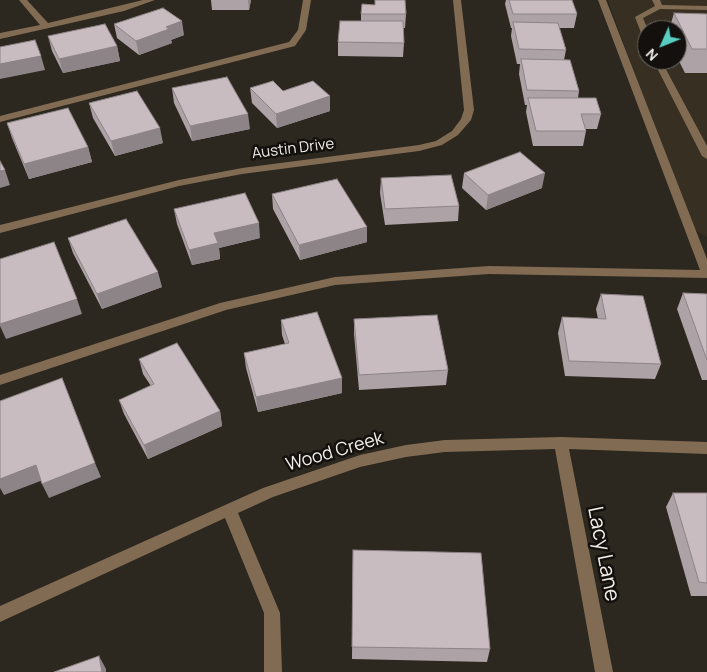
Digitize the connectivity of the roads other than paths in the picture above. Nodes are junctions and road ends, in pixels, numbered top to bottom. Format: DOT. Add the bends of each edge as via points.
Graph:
graph roads {
  1 [pos="23,0"];
  2 [pos="151,0"];
  3 [pos="306,0"];
  4 [pos="458,0"];
  5 [pos="602,0"];
  6 [pos="658,4"];
  7 [pos="707,8"];
  8 [pos="640,20"];
  9 [pos="46,26"];
  10 [pos="0,36"];
  11 [pos="662,70"];
  12 [pos="0,119"];
  13 [pos="707,156"];
  14 [pos="0,229"];
  15 [pos="707,274"];
  16 [pos="0,380"];
  17 [pos="560,444"];
  18 [pos="707,448"];
  19 [pos="229,509"];
  20 [pos="0,614"];
  21 [pos="272,672"];
  22 [pos="604,672"];
  1 -- 9 [label="street"];
  2 -- 9 [label="street"];
  3 -- 12 [label="street" via="302,30 292,44"];
  4 -- 14 [label="street, Austin Drive" via="469,110 466,120 455,133 439,142 419,148 179,182"];
  5 -- 15 [label="street"];
  6 -- 7 [label="street"];
  6 -- 8 [label="street" via="639,17"];
  9 -- 10 [label="street"];
  11 -- 13 [label="street"];
  15 -- 16 [label="street" via="489,270 335,280 224,306"];
  17 -- 18 [label="street, Wood Creek"];
  17 -- 19 [label="street, Wood Creek" via="445,446 406,451 360,461 268,492"];
  17 -- 22 [label="street, Lacy Lane"];
  19 -- 20 [label="street, Wood Creek"];
  19 -- 21 [label="street" via="272,614"];
}
